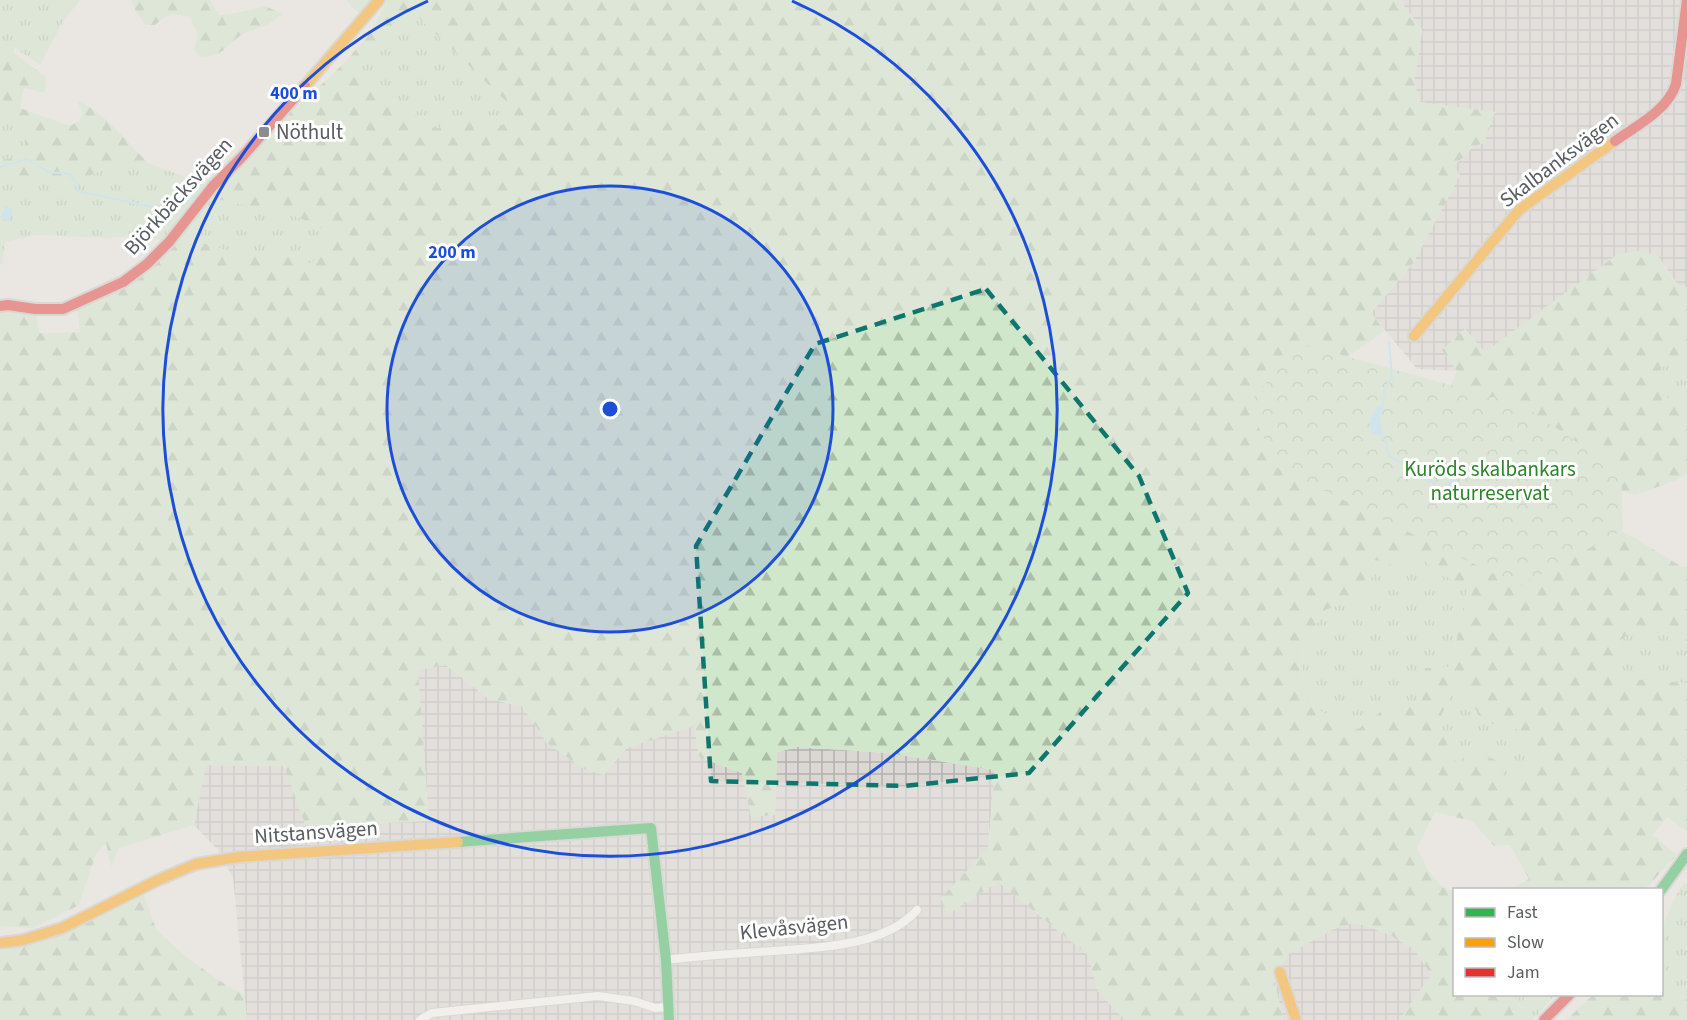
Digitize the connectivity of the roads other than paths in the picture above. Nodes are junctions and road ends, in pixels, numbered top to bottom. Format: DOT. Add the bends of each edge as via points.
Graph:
graph roads {
  1 [pos="379,0"];
  2 [pos="1687,0"];
  3 [pos="0,306"];
  4 [pos="1414,336"];
  5 [pos="1687,854"];
  6 [pos="1662,888"];
  7 [pos="917,910"];
  8 [pos="0,943"];
  9 [pos="666,960"];
  10 [pos="1280,972"];
  11 [pos="1568,996"];
  12 [pos="668,1007"];
  13 [pos="420,1020"];
  14 [pos="669,1020"];
  15 [pos="1296,1020"];
  16 [pos="1544,1020"];
  1 -- 3 [label="street, Björkbäcksvägen" via="147,264 123,282 63,309"];
  2 -- 4 [label="street, Skalbanksvägen" via="1678,75 1668,101 1519,210"];
  5 -- 6 [label="street"];
  7 -- 9 [label="street, Klevåsvägen" via="903,923 880,934 844,943"];
  8 -- 9 [label="street, Nitstansvägen" via="62,928 196,864 239,857 651,828"];
  9 -- 12 [label="street"];
  10 -- 15 [label="street"];
  11 -- 16 [label="street"];
  12 -- 13 [label="street" via="655,1008 598,996 432,1013"];
  12 -- 14 [label="street"];
}
